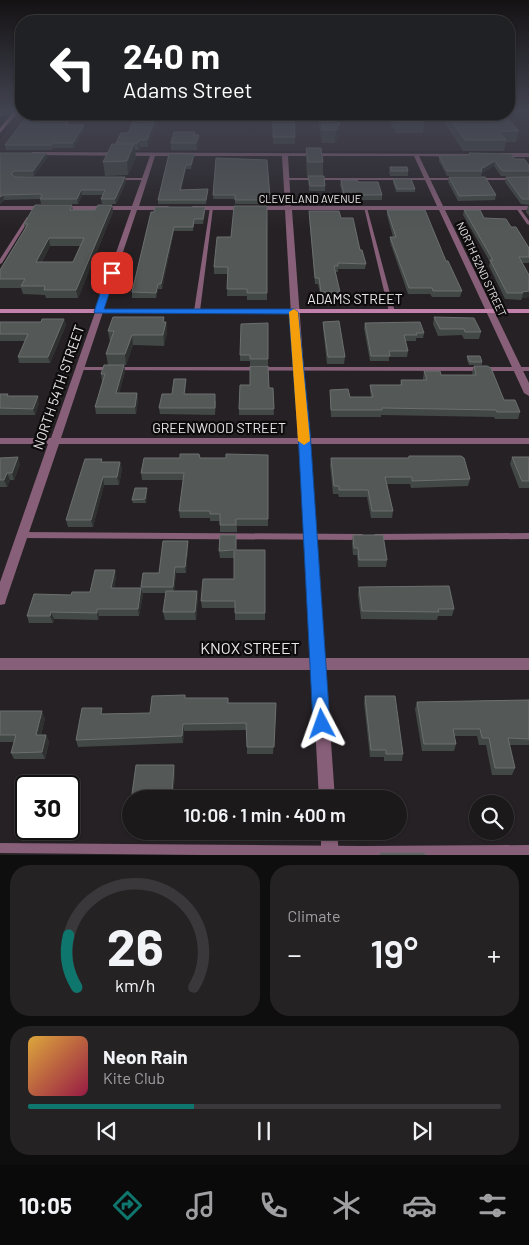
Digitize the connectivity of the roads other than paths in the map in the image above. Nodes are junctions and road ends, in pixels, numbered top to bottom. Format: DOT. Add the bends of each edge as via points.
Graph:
graph roads {
  1 [pos="30,154"];
  2 [pos="153,155"];
  3 [pos="285,155"];
  4 [pos="416,155"];
  5 [pos="529,155"];
  6 [pos="108,179"];
  7 [pos="144,179"];
  8 [pos="286,179"];
  9 [pos="427,179"];
  10 [pos="465,179"];
  11 [pos="474,179"];
  12 [pos="529,179"];
  13 [pos="0,208"];
  14 [pos="34,208"];
  15 [pos="134,208"];
  16 [pos="174,208"];
  17 [pos="183,208"];
  18 [pos="211,208"];
  19 [pos="288,208"];
  20 [pos="365,208"];
  21 [pos="441,208"];
  22 [pos="518,208"];
  23 [pos="529,208"];
  24 [pos="529,224"];
  25 [pos="0,263"];
  26 [pos="0,311"];
  27 [pos="99,312"];
  28 [pos="197,312"];
  29 [pos="294,312"];
  30 [pos="392,312"];
  31 [pos="489,312"];
  32 [pos="529,312"];
  33 [pos="79,369"];
  34 [pos="299,369"];
  35 [pos="518,369"];
  36 [pos="529,369"];
  37 [pos="529,393"];
  38 [pos="0,441"];
  39 [pos="54,441"];
  40 [pos="304,441"];
  41 [pos="529,441"];
  42 [pos="22,535"];
  43 [pos="529,536"];
  44 [pos="309,538"];
  45 [pos="0,600"];
  46 [pos="0,664"];
  47 [pos="318,664"];
  48 [pos="529,664"];
  49 [pos="326,790"];
  50 [pos="329,840"];
  51 [pos="0,848"];
  52 [pos="529,850"];
  53 [pos="330,853"];
  1 -- 2 [label="street"];
  2 -- 3 [label="street"];
  2 -- 7 [label="street, NORTH 54TH STREET"];
  3 -- 4 [label="street"];
  3 -- 8 [label="street"];
  4 -- 5 [label="street"];
  4 -- 9 [label="street, NORTH 52ND STREET"];
  6 -- 7 [label="lane"];
  7 -- 15 [label="street, NORTH 54TH STREET"];
  8 -- 9 [label="lane"];
  8 -- 19 [label="street"];
  9 -- 10 [label="lane"];
  9 -- 21 [label="street, NORTH 52ND STREET"];
  11 -- 12 [label="lane"];
  13 -- 14 [label="street"];
  14 -- 15 [label="street"];
  14 -- 25 [label="lane"];
  15 -- 16 [label="street"];
  15 -- 27 [label="street, NORTH 54TH STREET"];
  17 -- 18 [label="street, CLEVELAND AVENUE"];
  18 -- 19 [label="street, CLEVELAND AVENUE"];
  18 -- 28 [label="lane"];
  19 -- 20 [label="street, CLEVELAND AVENUE"];
  19 -- 29 [label="street"];
  20 -- 21 [label="street, CLEVELAND AVENUE"];
  20 -- 30 [label="lane"];
  21 -- 22 [label="street, CLEVELAND AVENUE"];
  21 -- 31 [label="street, NORTH 52ND STREET"];
  22 -- 23 [label="street, CLEVELAND AVENUE"];
  22 -- 24 [label="lane"];
  26 -- 27 [label="main road, ADAMS STREET"];
  27 -- 28 [label="main road, ADAMS STREET"];
  27 -- 33 [label="street, NORTH 54TH STREET"];
  28 -- 29 [label="main road, ADAMS STREET"];
  29 -- 30 [label="main road, ADAMS STREET"];
  29 -- 34 [label="street"];
  30 -- 31 [label="main road, ADAMS STREET"];
  31 -- 32 [label="main road, ADAMS STREET"];
  31 -- 35 [label="street, NORTH 52ND STREET"];
  33 -- 34 [label="lane"];
  33 -- 39 [label="street, NORTH 54TH STREET"];
  34 -- 35 [label="lane"];
  34 -- 40 [label="street"];
  35 -- 36 [label="lane"];
  35 -- 37 [label="street, NORTH 52ND STREET"];
  38 -- 39 [label="street, GREENWOOD STREET"];
  39 -- 40 [label="street, GREENWOOD STREET"];
  39 -- 42 [label="street, NORTH 54TH STREET"];
  40 -- 41 [label="street, GREENWOOD STREET"];
  40 -- 44 [label="street"];
  42 -- 44 [label="lane"];
  42 -- 45 [label="street, NORTH 54TH STREET"];
  43 -- 44 [label="lane"];
  44 -- 47 [label="street"];
  46 -- 47 [label="street, KNOX STREET"];
  47 -- 48 [label="street, KNOX STREET"];
  47 -- 49 [label="street"];
  50 -- 53 [label="street"];
  51 -- 53 [label="lane"];
  52 -- 53 [label="lane"];
}
